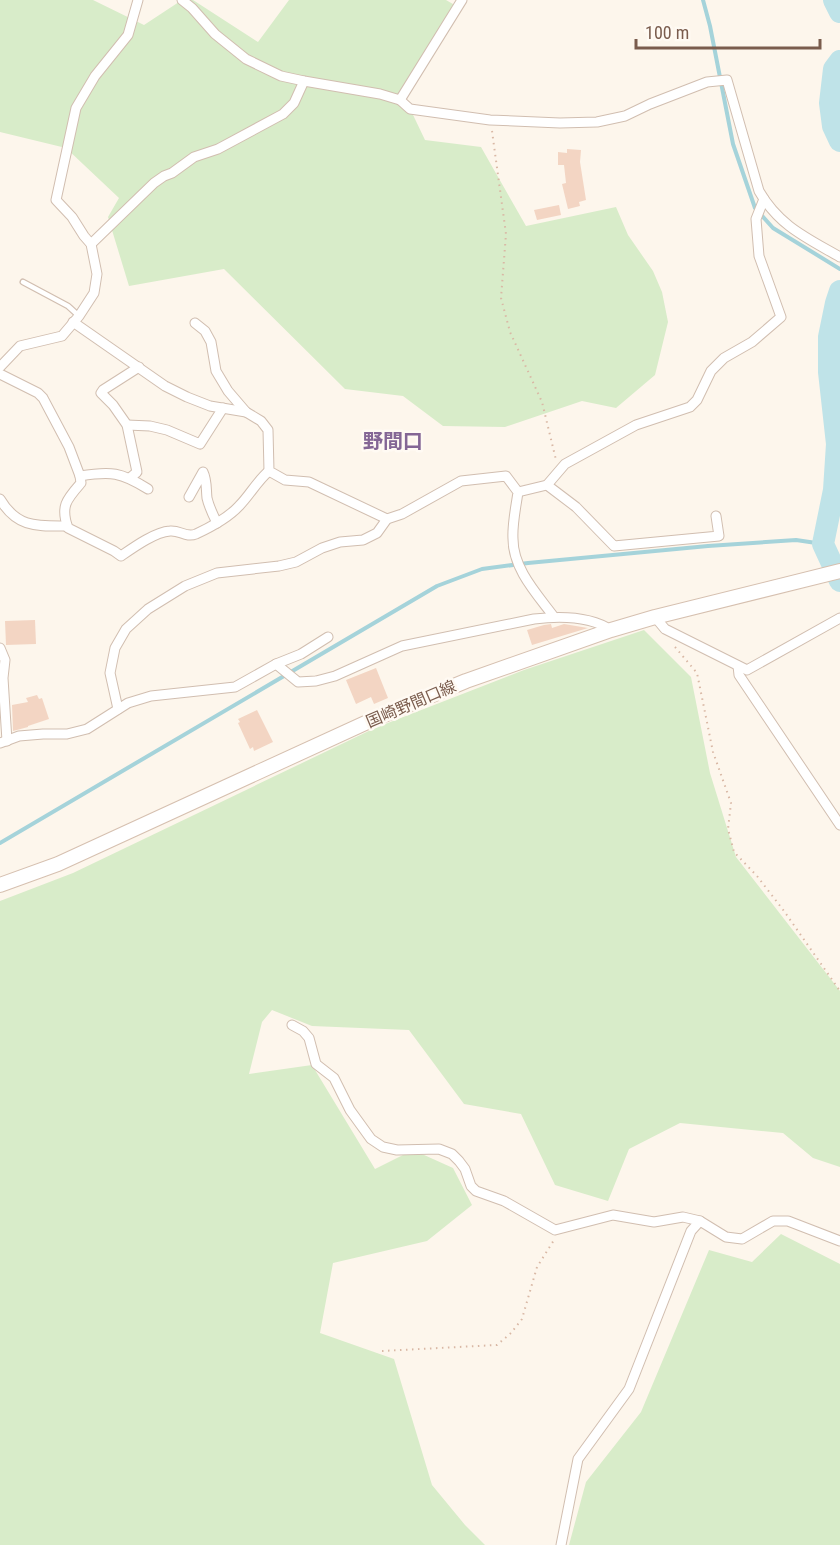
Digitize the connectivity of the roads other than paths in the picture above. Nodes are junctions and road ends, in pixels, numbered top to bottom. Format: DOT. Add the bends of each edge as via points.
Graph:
graph roads {
  1 [pos="138,0"];
  2 [pos="182,0"];
  3 [pos="462,0"];
  4 [pos="304,81"];
  5 [pos="400,100"];
  6 [pos="764,199"];
  7 [pos="92,244"];
  8 [pos="840,257"];
  9 [pos="23,282"];
  10 [pos="76,319"];
  11 [pos="195,322"];
  12 [pos="0,367"];
  13 [pos="139,367"];
  14 [pos="0,374"];
  15 [pos="223,408"];
  16 [pos="246,412"];
  17 [pos="127,425"];
  18 [pos="269,471"];
  19 [pos="80,476"];
  20 [pos="130,478"];
  21 [pos="547,485"];
  22 [pos="148,489"];
  23 [pos="518,492"];
  24 [pos="189,497"];
  25 [pos="0,499"];
  26 [pos="716,516"];
  27 [pos="387,519"];
  28 [pos="217,523"];
  29 [pos="67,526"];
  30 [pos="840,571"];
  31 [pos="554,616"];
  32 [pos="655,617"];
  33 [pos="838,619"];
  34 [pos="611,630"];
  35 [pos="328,637"];
  36 [pos="0,648"];
  37 [pos="276,664"];
  38 [pos="738,666"];
  39 [pos="118,709"];
  40 [pos="3,742"];
  41 [pos="840,825"];
  42 [pos="0,885"];
  43 [pos="292,1025"];
  44 [pos="700,1221"];
  45 [pos="840,1241"];
  46 [pos="561,1545"];
  1 -- 7 [label="street" via="128,35 95,76 76,108 56,200"];
  2 -- 4 [label="street" via="246,59 282,76"];
  3 -- 5 [label="street"];
  4 -- 5 [label="street"];
  4 -- 7 [label="street" via="294,103 283,114 164,176"];
  5 -- 6 [label="street" via="410,109 490,120 597,122 625,116 707,82 727,80"];
  6 -- 8 [label="street" via="782,222"];
  6 -- 21 [label="street" via="756,219 759,256 781,317 752,342 724,358 711,371 690,407 636,425 565,464"];
  7 -- 10 [label="street" via="97,274 94,293"];
  9 -- 10 [label="lane" via="68,306"];
  10 -- 12 [label="street" via="62,336 20,346"];
  10 -- 13 [label="street"];
  11 -- 16 [label="street" via="211,342 216,371"];
  13 -- 15 [label="street" via="187,397"];
  13 -- 17 [label="street" via="101,393"];
  14 -- 19 [label="street" via="43,398"];
  15 -- 16 [label="street"];
  15 -- 17 [label="street" via="200,444 167,430"];
  16 -- 18 [label="street" via="268,430"];
  17 -- 20 [label="street" via="137,472"];
  18 -- 27 [label="street" via="285,480 309,483"];
  18 -- 28 [label="street" via="239,507"];
  19 -- 20 [label="street" via="98,473"];
  19 -- 29 [label="street" via="81,483 64,509"];
  20 -- 22 [label="street"];
  21 -- 23 [label="street"];
  21 -- 26 [label="street" via="576,507 614,546 719,536"];
  23 -- 27 [label="street" via="506,476 461,481"];
  23 -- 31 [label="street" via="515,553 524,577"];
  24 -- 28 [label="street" via="203,472 208,503"];
  25 -- 29 [label="street" via="20,520 34,526"];
  27 -- 39 [label="street" via="377,533 363,540 340,542 279,566 217,573 185,586 148,609 126,628 115,648 110,673"];
  28 -- 29 [label="street" via="194,535 169,531 153,536 121,556"];
  30 -- 32 [label="main road, 国崎野間口線"];
  31 -- 34 [label="street" via="600,622"];
  31 -- 37 [label="street" via="402,646 316,681 298,681"];
  32 -- 34 [label="main road, 国崎野間口線"];
  32 -- 38 [label="street" via="665,629"];
  33 -- 38 [label="street" via="747,670"];
  34 -- 42 [label="main road, 国崎野間口線" via="466,681 374,719 58,864"];
  35 -- 37 [label="street"];
  36 -- 40 [label="street" via="5,660"];
  37 -- 39 [label="street" via="235,687 151,696"];
  38 -- 41 [label="street" via="739,675"];
  39 -- 40 [label="street" via="87,729 19,736"];
  43 -- 44 [label="street" via="309,1038 316,1064 334,1078 371,1139 397,1150 439,1149 452,1154 476,1191 504,1201 555,1230 613,1215 654,1222 683,1217"];
  44 -- 45 [label="street" via="726,1237 742,1239 773,1221 788,1221"];
  44 -- 46 [label="street" via="691,1231 629,1389 578,1459"];
}
